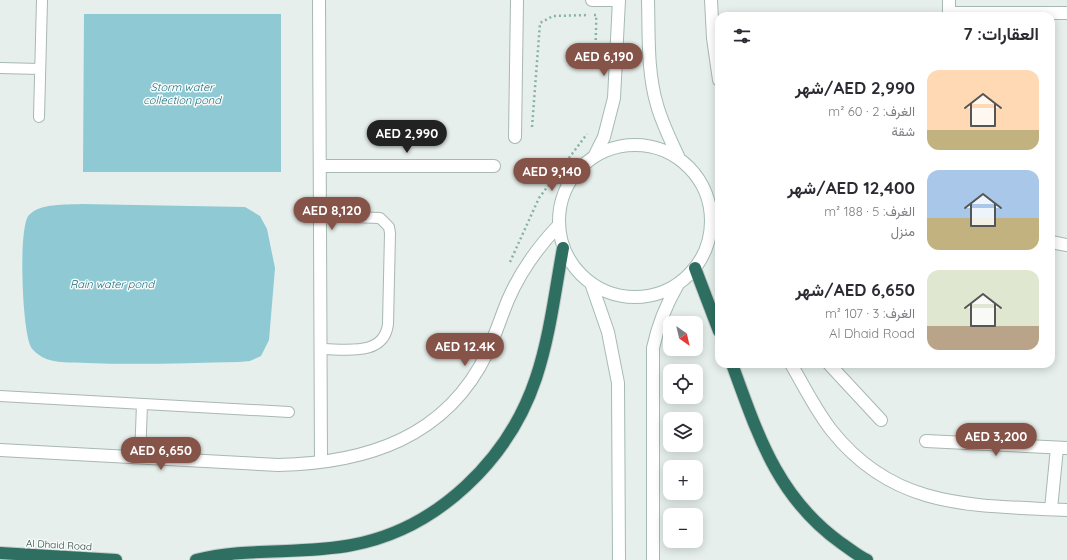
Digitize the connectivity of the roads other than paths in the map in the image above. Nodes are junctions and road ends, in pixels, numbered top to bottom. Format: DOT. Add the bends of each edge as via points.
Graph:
graph roads {
  1 [pos="42,0"];
  2 [pos="319,0"];
  3 [pos="517,0"];
  4 [pos="592,0"];
  5 [pos="619,0"];
  6 [pos="648,0"];
  7 [pos="711,0"];
  8 [pos="949,0"];
  9 [pos="949,12"];
  10 [pos="1055,13"];
  11 [pos="1067,13"];
  12 [pos="715,52"];
  13 [pos="0,68"];
  14 [pos="40,69"];
  15 [pos="39,117"];
  16 [pos="515,137"];
  17 [pos="595,155"];
  18 [pos="678,156"];
  19 [pos="320,166"];
  20 [pos="494,166"];
  21 [pos="320,216"];
  22 [pos="558,225"];
  23 [pos="563,248"];
  24 [pos="695,268"];
  25 [pos="591,283"];
  26 [pos="678,284"];
  27 [pos="715,320"];
  28 [pos="321,349"];
  29 [pos="733,368"];
  30 [pos="793,368"];
  31 [pos="833,368"];
  32 [pos="0,396"];
  33 [pos="142,404"];
  34 [pos="289,412"];
  35 [pos="881,420"];
  36 [pos="926,441"];
  37 [pos="1062,448"];
  38 [pos="0,450"];
  39 [pos="140,458"];
  40 [pos="321,461"];
  41 [pos="1051,509"];
  42 [pos="1067,510"];
  43 [pos="0,552"];
  44 [pos="116,560"];
  45 [pos="196,560"];
  46 [pos="619,560"];
  47 [pos="653,560"];
  48 [pos="867,560"];
  1 -- 14 [label="lane"];
  2 -- 19 [label="street"];
  3 -- 16 [label="street"];
  4 -- 5 [label="street"];
  5 -- 17 [label="street" via="614,98 606,130"];
  6 -- 18 [label="street" via="649,55 655,97 666,131"];
  7 -- 12 [label="street"];
  8 -- 9 [label="street"];
  10 -- 11 [label="street"];
  13 -- 14 [label="lane"];
  14 -- 15 [label="lane"];
  17 -- 18 [label="street" via="615,147 636,144 658,148"];
  17 -- 22 [label="street" via="579,169 567,185 560,205"];
  18 -- 24 [label="street" via="696,174 708,196 712,221 708,246"];
  19 -- 20 [label="street"];
  19 -- 21 [label="street"];
  21 -- 28 [label="street"];
  21 -- 28 [label="lane" via="380,218 389,227 390,233 388,324 383,340 368,348"];
  22 -- 23 [label="street"];
  22 -- 40 [label="street" via="542,242 518,279 487,353 476,372 448,407 432,422 379,450"];
  23 -- 25 [label="street" via="574,268"];
  23 -- 45 [label="highway" via="548,331 536,378 516,423 488,463 454,498 423,518 390,534 354,545 318,551 255,551"];
  24 -- 26 [label="street"];
  24 -- 27 [label="highway"];
  25 -- 26 [label="street" via="612,294 634,297 657,294"];
  25 -- 46 [label="street" via="608,332 618,383"];
  26 -- 47 [label="street" via="658,326 653,348"];
  28 -- 40 [label="street"];
  29 -- 48 [label="highway" via="774,469 794,497 827,533"];
  30 -- 41 [label="street" via="831,430 869,468 892,482 930,498 951,502"];
  31 -- 35 [label="street"];
  32 -- 33 [label="lane"];
  33 -- 34 [label="lane"];
  33 -- 39 [label="lane"];
  36 -- 37 [label="street"];
  37 -- 41 [label="street"];
  38 -- 39 [label="street"];
  39 -- 40 [label="street" via="278,464"];
  41 -- 42 [label="street"];
  43 -- 44 [label="highway, Al Dhaid Road"];
}
